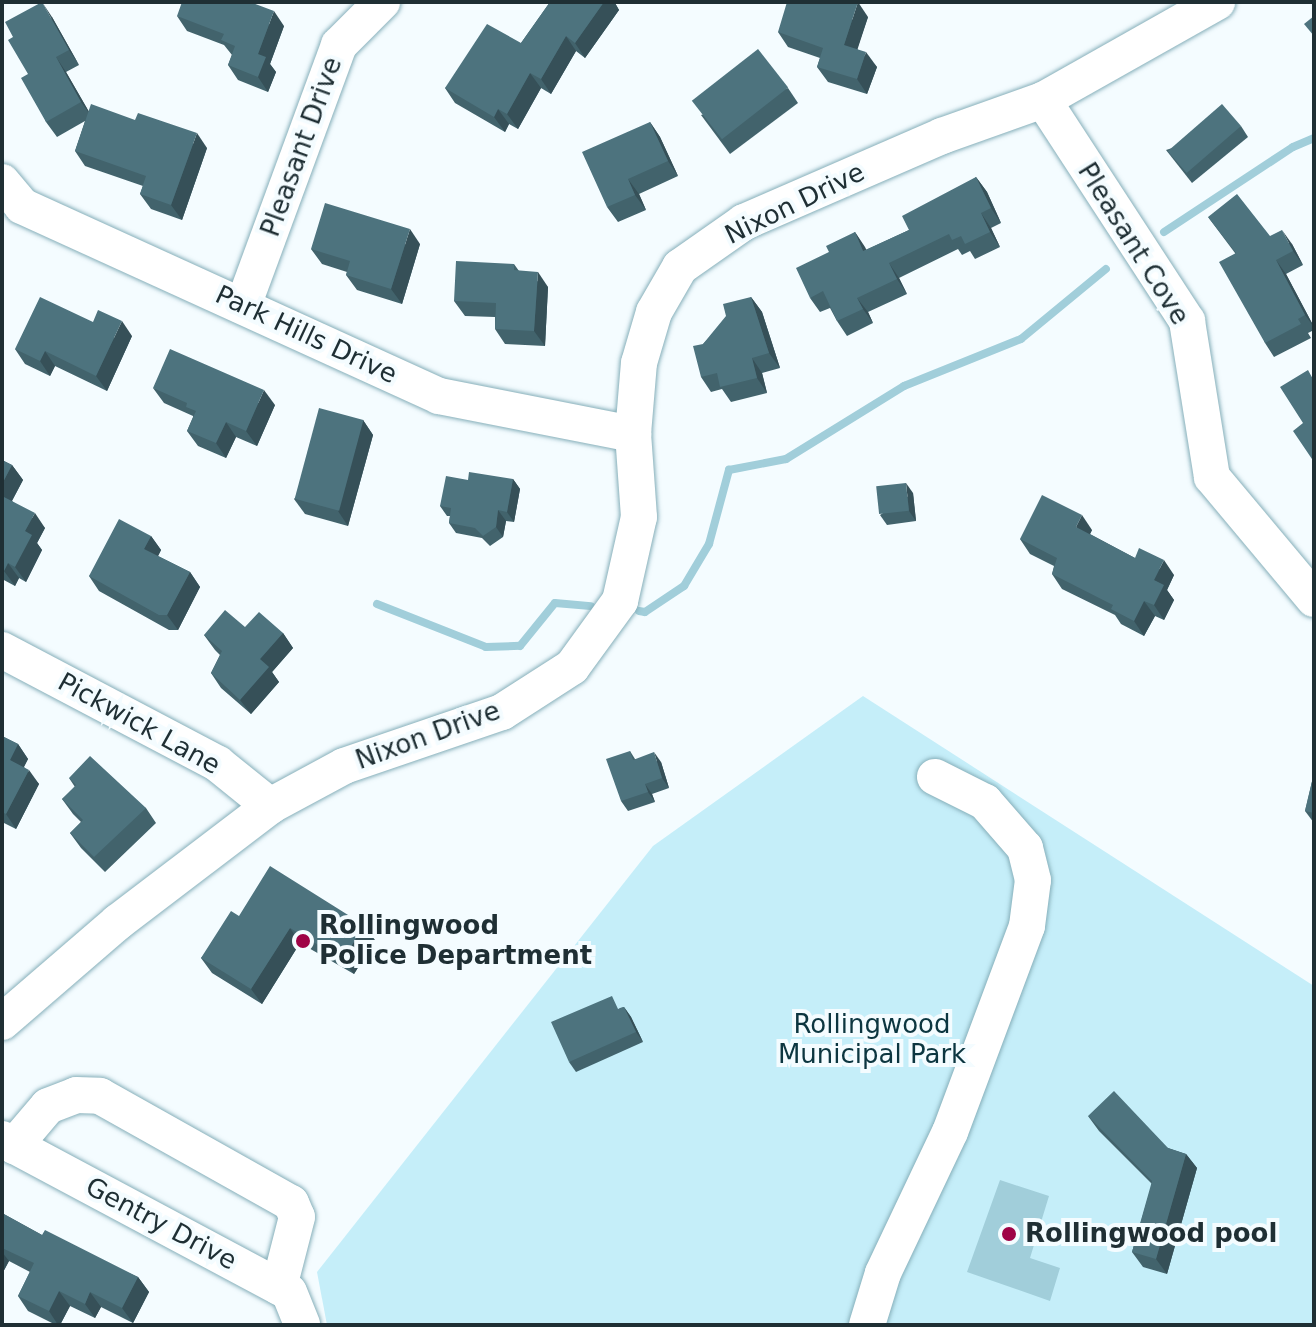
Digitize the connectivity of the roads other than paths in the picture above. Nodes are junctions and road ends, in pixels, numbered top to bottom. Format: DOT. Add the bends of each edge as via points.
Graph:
graph roads {
  1 [pos="382,2"];
  2 [pos="1194,8"];
  3 [pos="1043,100"];
  4 [pos="2,182"];
  5 [pos="243,306"];
  6 [pos="633,434"];
  7 [pos="1314,599"];
  8 [pos="2,650"];
  9 [pos="935,777"];
  10 [pos="270,806"];
  11 [pos="2,1022"];
  12 [pos="8,1142"];
  13 [pos="279,1287"];
  14 [pos="302,1325"];
  15 [pos="867,1325"];
  1 -- 5 [label="street, Pleasant Drive" via="339,45"];
  2 -- 3 [label="street, Nixon Drive"];
  3 -- 6 [label="street, Nixon Drive" via="942,136 744,222 680,267 654,312 639,363"];
  3 -- 7 [label="street, Pleasant Cove" via="1187,321 1212,477"];
  4 -- 5 [label="street, Park Hills Drive" via="22,206"];
  5 -- 6 [label="street, Park Hills Drive" via="439,396"];
  6 -- 10 [label="street, Nixon Drive" via="639,517 620,601 572,667 502,712 344,766"];
  8 -- 10 [label="street, Pickwick Lane" via="218,764"];
  9 -- 15 [label="street" via="985,802 1025,848 1033,880 1027,926 950,1132 883,1273"];
  10 -- 11 [label="street, Nixon Drive" via="118,922"];
  12 -- 13 [label="street, Gentry Drive"];
  12 -- 13 [label="street" via="48,1106 76,1095 100,1096 291,1203 297,1217"];
  13 -- 14 [label="street, Gentry Drive" via="289,1292"];
}
